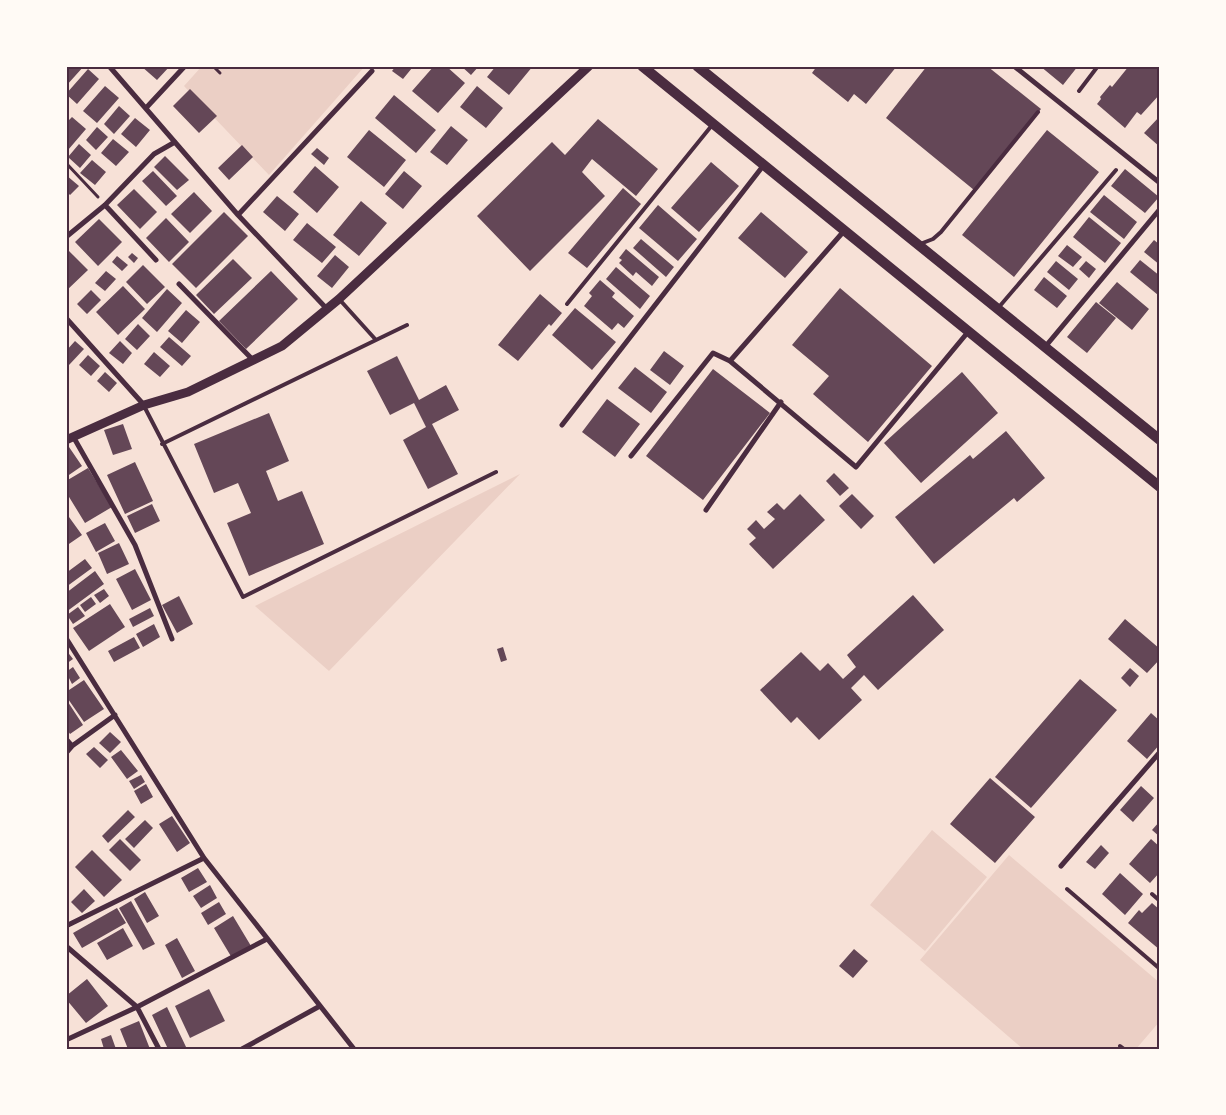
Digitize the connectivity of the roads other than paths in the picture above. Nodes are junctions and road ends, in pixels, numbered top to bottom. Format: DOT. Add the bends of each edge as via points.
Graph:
graph roads {
  1 [pos="109,66"];
  2 [pos="185,66"];
  3 [pos="589,66"];
  4 [pos="642,66"];
  5 [pos="1014,66"];
  6 [pos="1098,66"];
  7 [pos="702,68"];
  8 [pos="372,71"];
  9 [pos="1078,91"];
  10 [pos="146,108"];
  11 [pos="1038,112"];
  12 [pos="713,124"];
  13 [pos="175,142"];
  14 [pos="763,166"];
  15 [pos="1116,170"];
  16 [pos="1160,183"];
  17 [pos="105,205"];
  18 [pos="1160,209"];
  19 [pos="238,215"];
  20 [pos="844,231"];
  21 [pos="66,236"];
  22 [pos="918,244"];
  23 [pos="156,260"];
  24 [pos="180,284"];
  25 [pos="339,299"];
  26 [pos="566,304"];
  27 [pos="327,309"];
  28 [pos="998,309"];
  29 [pos="66,318"];
  30 [pos="407,325"];
  31 [pos="968,332"];
  32 [pos="376,340"];
  33 [pos="1045,347"];
  34 [pos="254,361"];
  35 [pos="730,361"];
  36 [pos="781,402"];
  37 [pos="144,405"];
  38 [pos="562,425"];
  39 [pos="70,439"];
  40 [pos="1160,440"];
  41 [pos="162,444"];
  42 [pos="631,456"];
  43 [pos="496,472"];
  44 [pos="1160,487"];
  45 [pos="706,510"];
  46 [pos="66,638"];
  47 [pos="172,639"];
  48 [pos="115,715"];
  49 [pos="66,739"];
  50 [pos="72,746"];
  51 [pos="1160,752"];
  52 [pos="66,753"];
  53 [pos="204,858"];
  54 [pos="1061,866"];
  55 [pos="1067,889"];
  56 [pos="1152,894"];
  57 [pos="1160,902"];
  58 [pos="66,926"];
  59 [pos="267,939"];
  60 [pos="66,946"];
  61 [pos="1160,969"];
  62 [pos="320,1006"];
  63 [pos="137,1007"];
  64 [pos="66,1040"];
  65 [pos="160,1049"];
  66 [pos="242,1049"];
  67 [pos="354,1049"];
  1 -- 10 [label="street"];
  2 -- 10 [label="street"];
  3 -- 25 [label="street"];
  4 -- 12 [label="main road"];
  5 -- 16 [label="street"];
  6 -- 9 [label="lane"];
  7 -- 22 [label="main road"];
  8 -- 19 [label="street"];
  10 -- 13 [label="street"];
  11 -- 22 [label="lane" via="941,232 933,239"];
  12 -- 14 [label="main road"];
  12 -- 26 [label="lane"];
  13 -- 17 [label="street" via="154,154"];
  13 -- 19 [label="street"];
  14 -- 20 [label="main road"];
  14 -- 38 [label="street"];
  15 -- 28 [label="lane"];
  17 -- 21 [label="street"];
  17 -- 23 [label="street"];
  18 -- 33 [label="street"];
  19 -- 27 [label="street"];
  20 -- 31 [label="main road"];
  20 -- 35 [label="street"];
  22 -- 28 [label="main road"];
  24 -- 34 [label="street"];
  25 -- 27 [label="street"];
  25 -- 32 [label="lane"];
  27 -- 34 [label="street" via="282,346"];
  28 -- 33 [label="main road"];
  29 -- 37 [label="street"];
  30 -- 32 [label="lane"];
  31 -- 36 [label="street" via="856,467"];
  31 -- 44 [label="main road"];
  32 -- 41 [label="lane"];
  33 -- 40 [label="main road"];
  34 -- 37 [label="street" via="188,392"];
  35 -- 36 [label="street"];
  35 -- 42 [label="street" via="713,354"];
  36 -- 45 [label="street"];
  37 -- 39 [label="street"];
  37 -- 41 [label="lane"];
  39 -- 47 [label="street" via="135,545"];
  41 -- 43 [label="lane" via="243,597"];
  46 -- 48 [label="street"];
  48 -- 50 [label="street"];
  48 -- 53 [label="street"];
  49 -- 50 [label="street"];
  50 -- 52 [label="street"];
  51 -- 54 [label="street"];
  53 -- 58 [label="street"];
  53 -- 59 [label="street"];
  55 -- 61 [label="lane"];
  56 -- 57 [label="lane"];
  59 -- 62 [label="street"];
  59 -- 63 [label="street"];
  60 -- 63 [label="street"];
  62 -- 66 [label="street"];
  62 -- 67 [label="street"];
  63 -- 64 [label="street"];
  63 -- 65 [label="street"];
}
